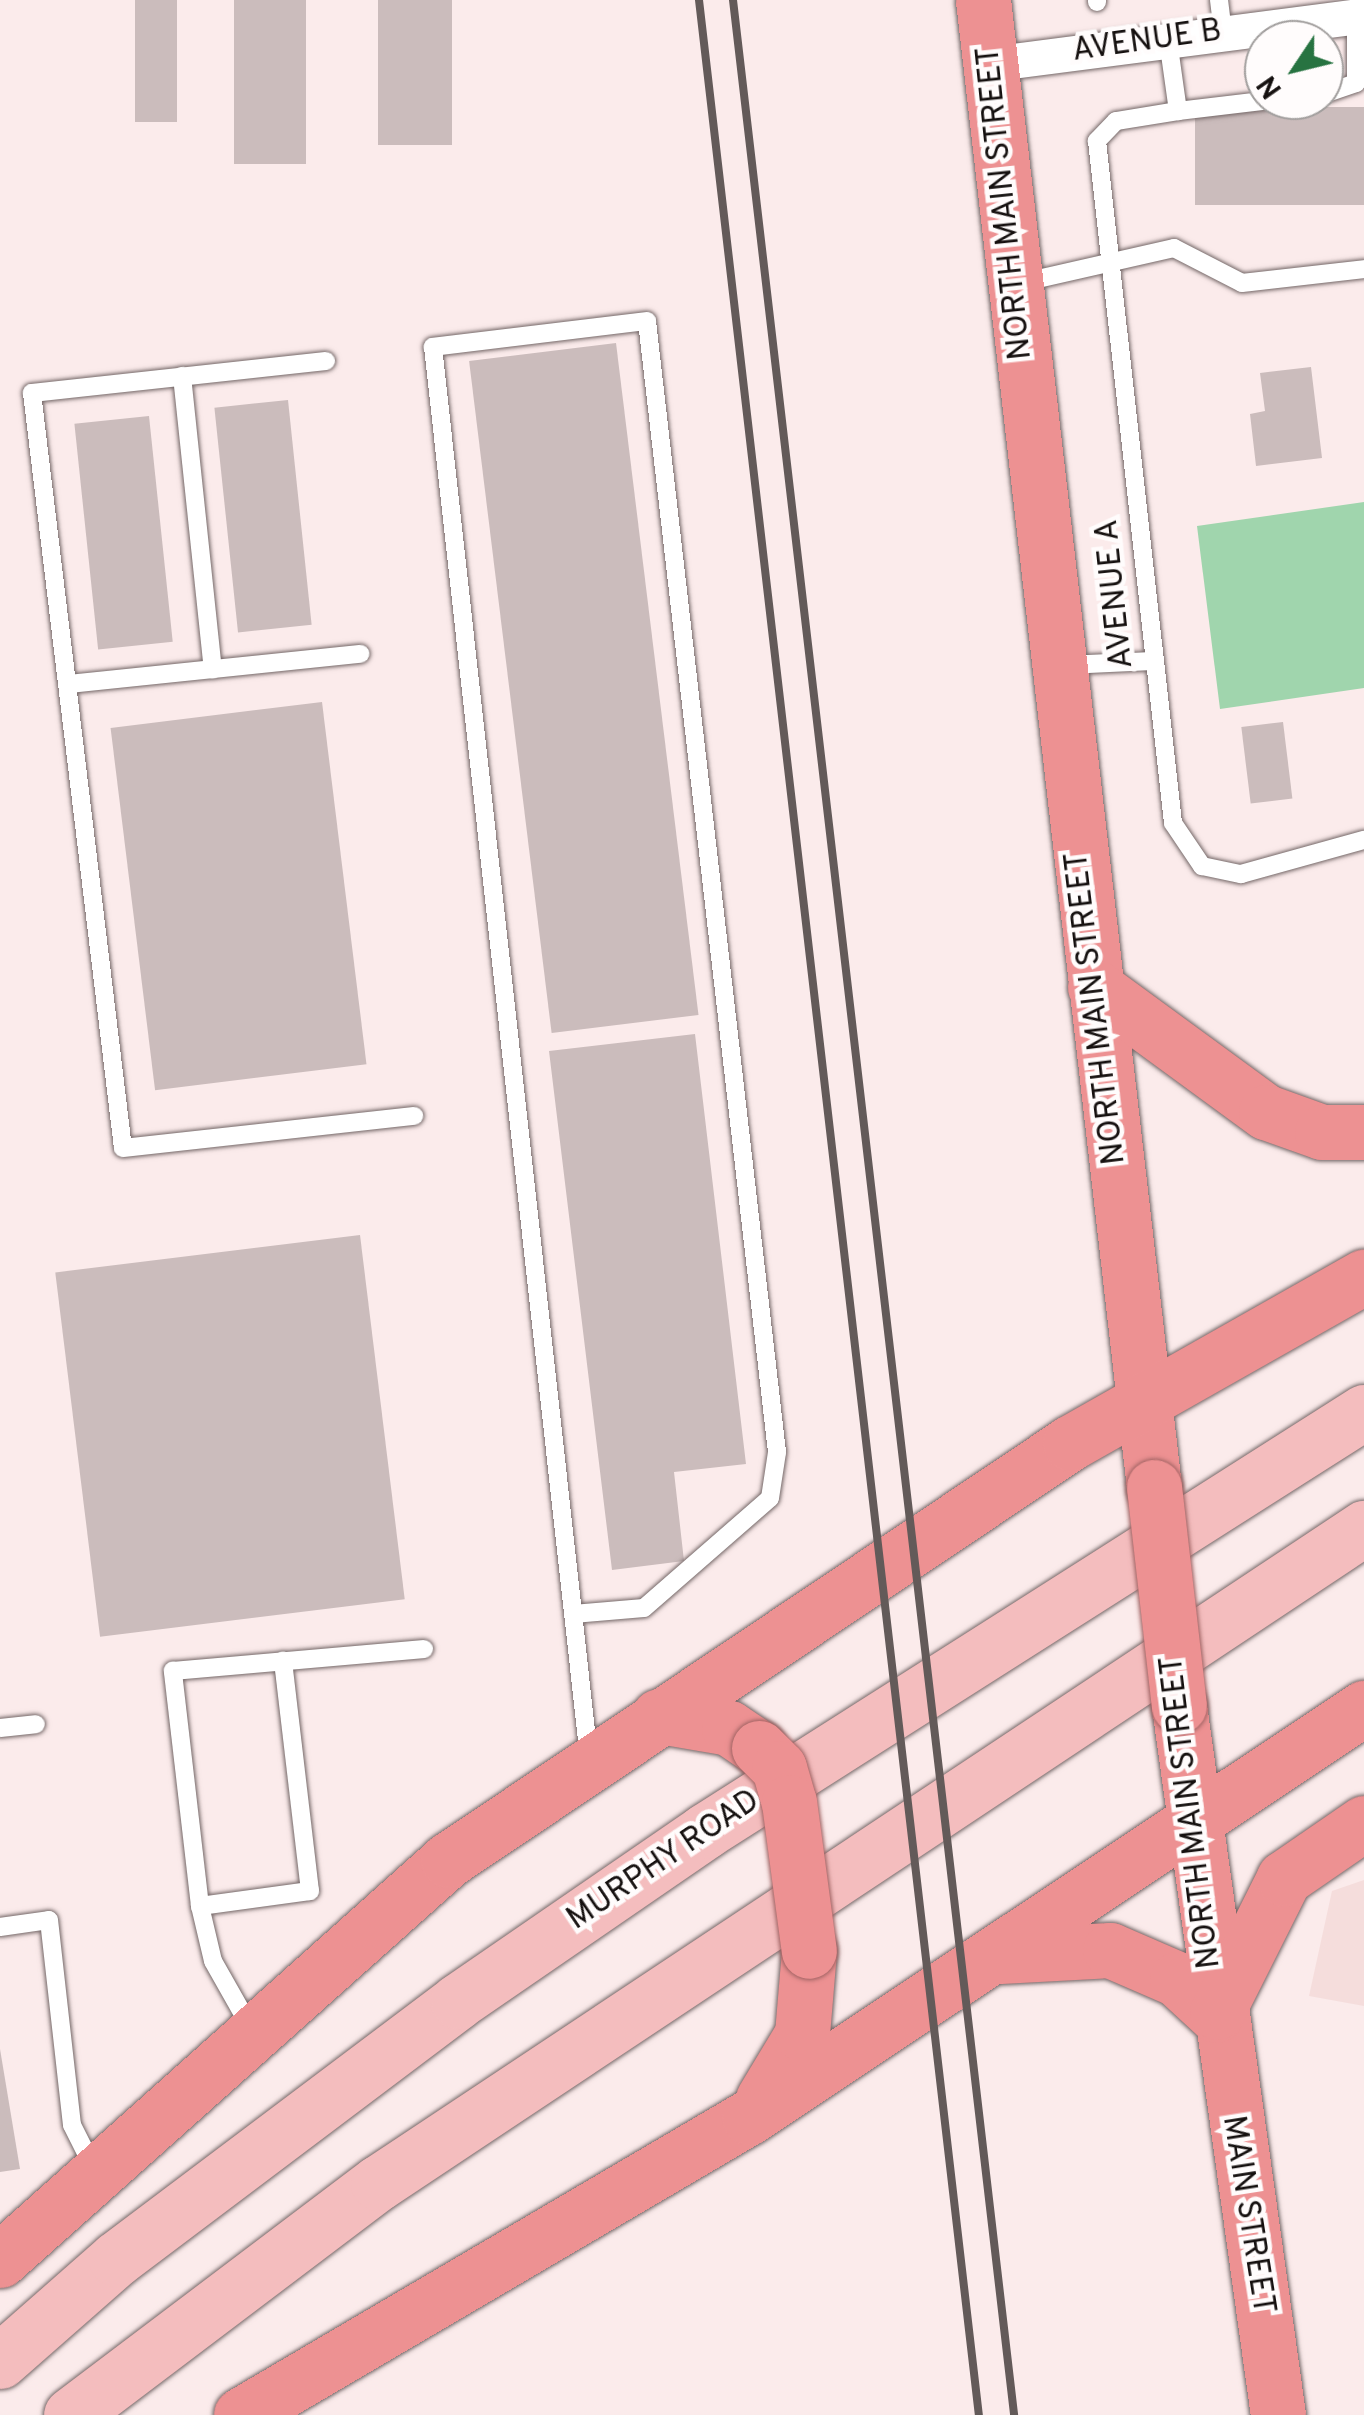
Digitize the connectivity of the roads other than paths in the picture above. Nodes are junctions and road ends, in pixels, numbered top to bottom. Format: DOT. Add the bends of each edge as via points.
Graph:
graph roads {
  1 [pos="983,0"];
  2 [pos="1360,15"];
  3 [pos="1221,16"];
  4 [pos="1168,40"];
  5 [pos="990,64"];
  6 [pos="1344,87"];
  7 [pos="1244,103"];
  8 [pos="1178,111"];
  9 [pos="1364,269"];
  10 [pos="1110,270"];
  11 [pos="1015,284"];
  12 [pos="326,361"];
  13 [pos="182,376"];
  14 [pos="360,654"];
  15 [pos="1154,661"];
  16 [pos="1057,666"];
  17 [pos="214,669"];
  18 [pos="68,684"];
  19 [pos="1364,840"];
  20 [pos="1094,987"];
  21 [pos="414,1116"];
  22 [pos="1364,1132"];
  23 [pos="1364,1277"];
  24 [pos="1142,1404"];
  25 [pos="1364,1412"];
  26 [pos="1364,1528"];
  27 [pos="573,1614"];
  28 [pos="424,1649"];
  29 [pos="283,1662"];
  30 [pos="1364,1708"];
  31 [pos="658,1716"];
  32 [pos="36,1724"];
  33 [pos="0,1728"];
  34 [pos="589,1763"];
  35 [pos="1364,1823"];
  36 [pos="1195,1824"];
  37 [pos="200,1906"];
  38 [pos="0,1927"];
  39 [pos="993,1956"];
  40 [pos="1216,2015"];
  41 [pos="254,2034"];
  42 [pos="749,2117"];
  43 [pos="97,2174"];
  44 [pos="0,2260"];
  45 [pos="0,2362"];
  46 [pos="71,2415"];
  47 [pos="241,2415"];
  48 [pos="1278,2415"];
  1 -- 5 [label="highway, NORTH MAIN STREET"];
  2 -- 3 [label="street, AVENUE B"];
  2 -- 6 [label="lane" via="1356,83"];
  3 -- 4 [label="street, AVENUE B"];
  4 -- 5 [label="street, AVENUE B"];
  4 -- 8 [label="lane"];
  5 -- 11 [label="highway, NORTH MAIN STREET"];
  7 -- 8 [label="lane"];
  8 -- 10 [label="lane, AVENUE A" via="1116,121 1097,142"];
  9 -- 10 [label="lane" via="1242,283 1174,248"];
  10 -- 11 [label="lane"];
  10 -- 15 [label="lane, AVENUE A"];
  11 -- 16 [label="highway, NORTH MAIN STREET"];
  12 -- 13 [label="lane"];
  13 -- 17 [label="lane"];
  13 -- 18 [label="lane" via="32,393"];
  14 -- 17 [label="lane"];
  15 -- 16 [label="lane"];
  15 -- 19 [label="lane, AVENUE A" via="1173,823 1202,866 1240,874"];
  16 -- 20 [label="highway, NORTH MAIN STREET"];
  17 -- 18 [label="lane"];
  18 -- 21 [label="lane" via="124,1148"];
  20 -- 22 [label="highway" via="1266,1112 1322,1132"];
  20 -- 24 [label="highway, NORTH MAIN STREET"];
  23 -- 24 [label="highway"];
  24 -- 31 [label="highway"];
  24 -- 36 [label="highway, NORTH MAIN STREET, bridge"];
  25 -- 45 [label="main road, MURPHY ROAD" via="705,1831 458,2001 130,2248"];
  26 -- 46 [label="main road" via="378,2183"];
  27 -- 27 [label="lane" via="433,347 647,321 776,1452 770,1498 644,1608"];
  27 -- 34 [label="lane"];
  28 -- 29 [label="lane"];
  29 -- 37 [label="lane" via="310,1891"];
  29 -- 37 [label="lane" via="174,1671"];
  30 -- 36 [label="highway"];
  31 -- 34 [label="highway"];
  31 -- 42 [label="highway, bridge" via="729,1728 779,1768 789,1802 809,1952 802,2034"];
  32 -- 33 [label="lane"];
  34 -- 41 [label="highway" via="448,1860"];
  35 -- 40 [label="highway" via="1284,1878 1252,1926"];
  36 -- 39 [label="highway"];
  36 -- 40 [label="highway, NORTH MAIN STREET"];
  37 -- 41 [label="lane" via="213,1961"];
  38 -- 43 [label="lane" via="50,1920 72,2125"];
  39 -- 40 [label="highway" via="1110,1950 1178,1978"];
  39 -- 42 [label="highway"];
  40 -- 48 [label="highway, MAIN STREET"];
  41 -- 43 [label="highway"];
  42 -- 47 [label="highway"];
  43 -- 44 [label="highway"];
}
